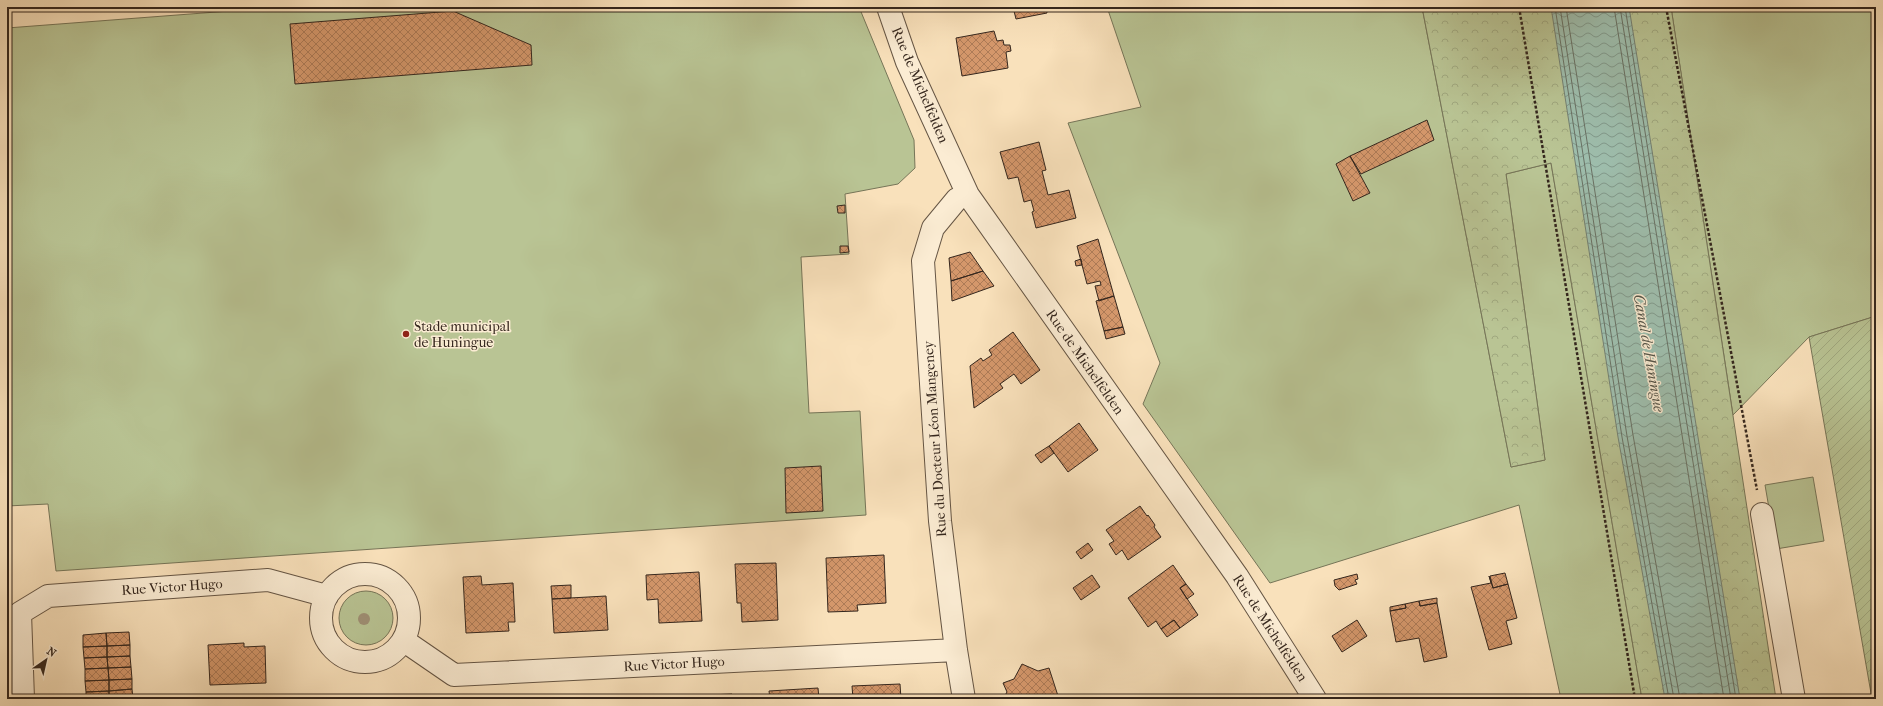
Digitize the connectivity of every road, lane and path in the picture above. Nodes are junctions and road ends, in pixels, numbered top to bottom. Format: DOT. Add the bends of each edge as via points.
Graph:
graph roads {
  1 [pos="888,7"];
  2 [pos="1519,7"];
  3 [pos="1666,7"];
  4 [pos="968,195"];
  5 [pos="1762,514"];
  6 [pos="326,596"];
  7 [pos="403,640"];
  8 [pos="956,650"];
  9 [pos="23,699"];
  10 [pos="964,699"];
  11 [pos="1315,699"];
  12 [pos="1635,699"];
  13 [pos="1794,699"];
  1 -- 4 [label="street, Rue de Michelfelden" via="908,62"];
  2 -- 12 [label="path"];
  3 -- 5 [label="path"];
  4 -- 8 [label="street, Rue du Docteur Léon Mangeney" via="957,199 933,228 923,261 940,521"];
  4 -- 11 [label="street, Rue de Michelfelden" via="1237,576"];
  5 -- 13 [label="street"];
  6 -- 7 [label="street" via="321,619 324,634 332,647 344,656 358,662 373,662 387,657"];
  6 -- 7 [label="street" via="338,583 354,575 371,574 388,580 401,592 408,606 410,620 407,635"];
  6 -- 9 [label="street, Rue Victor Hugo" via="268,580 48,596 20,613"];
  7 -- 8 [label="street, Rue Victor Hugo" via="454,675"];
  8 -- 10 [label="street, Rue du Docteur Léon Mangeney"];
}
